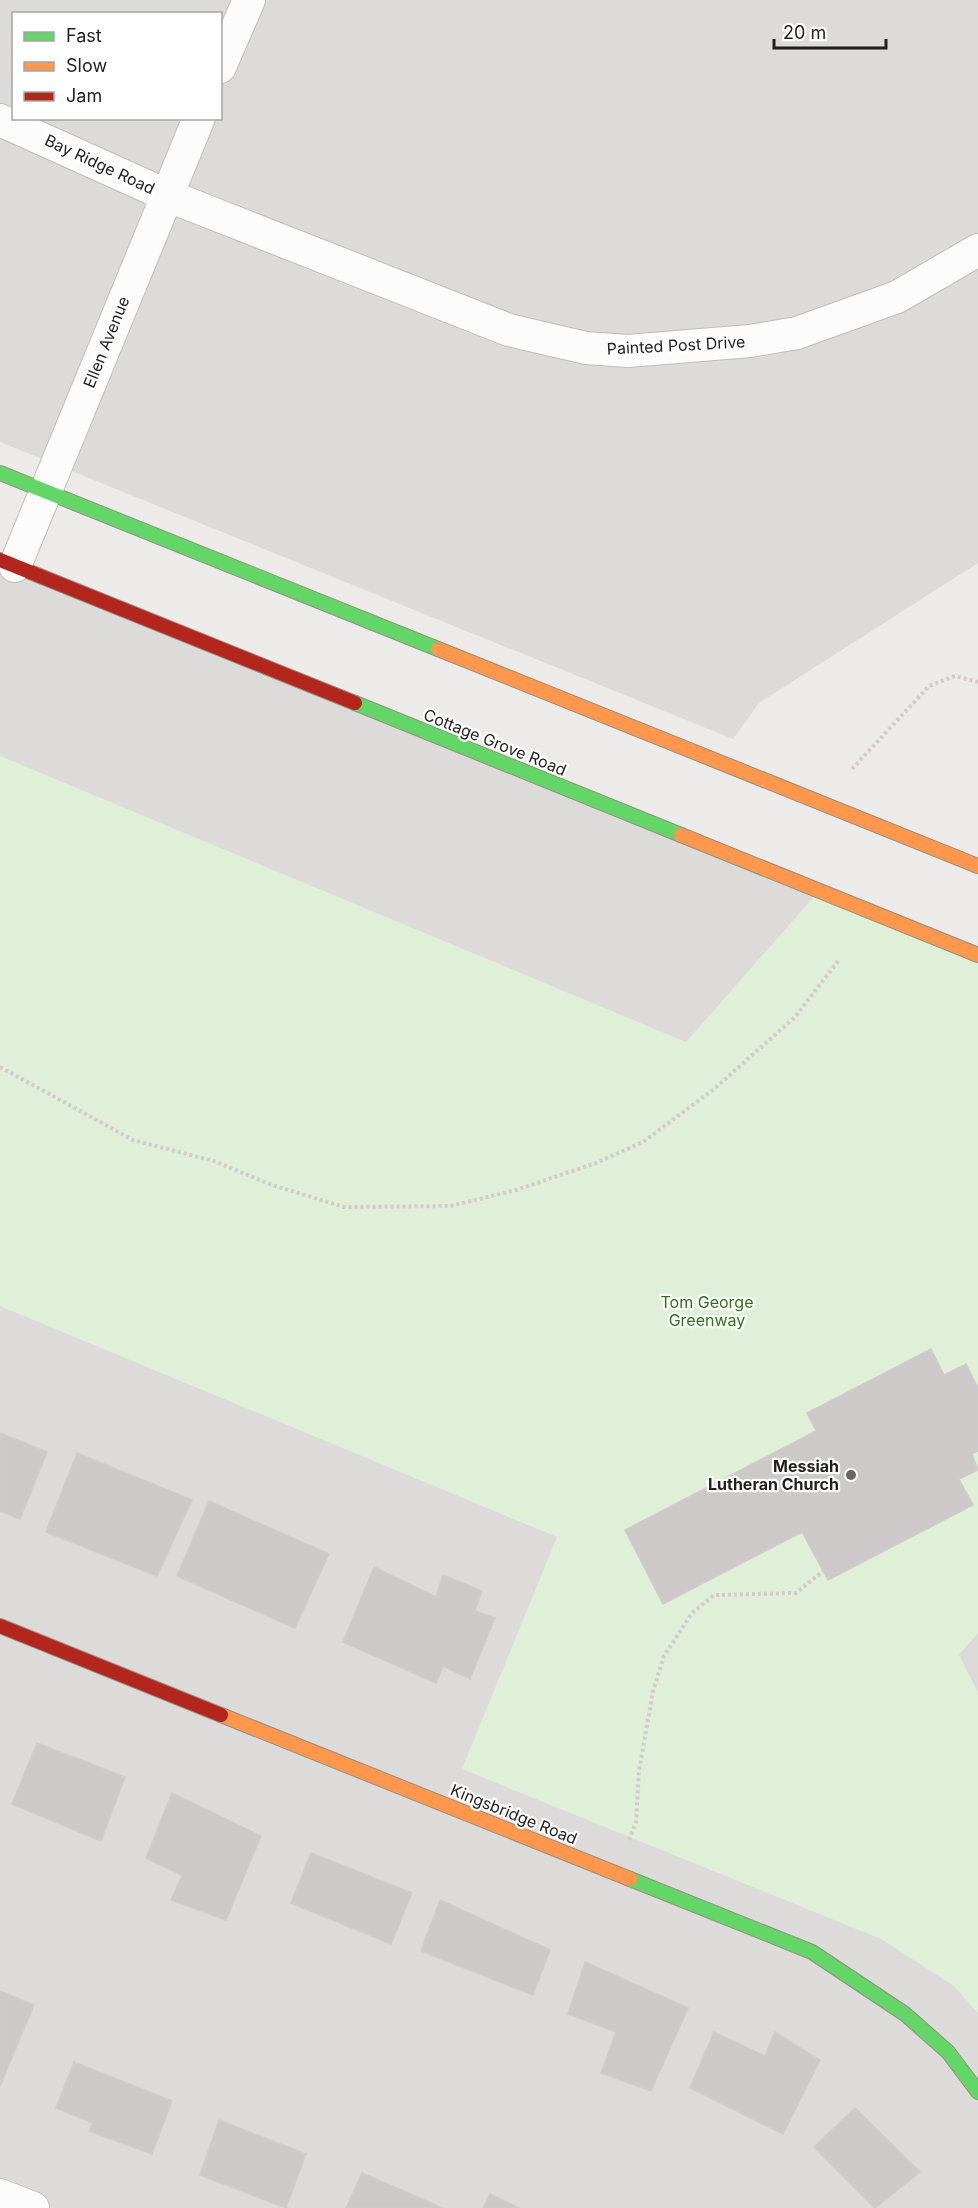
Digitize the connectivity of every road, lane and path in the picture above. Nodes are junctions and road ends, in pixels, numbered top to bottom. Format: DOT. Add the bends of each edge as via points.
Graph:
graph roads {
  1 [pos="249,0"];
  2 [pos="222,62"];
  3 [pos="0,120"];
  4 [pos="198,120"];
  5 [pos="166,195"];
  6 [pos="978,250"];
  7 [pos="0,473"];
  8 [pos="45,491"];
  9 [pos="7,563"];
  10 [pos="978,682"];
  11 [pos="852,769"];
  12 [pos="978,866"];
  13 [pos="978,955"];
  14 [pos="840,960"];
  15 [pos="0,1067"];
  16 [pos="823,1571"];
  17 [pos="0,1626"];
  18 [pos="628,1841"];
  19 [pos="978,2092"];
  20 [pos="0,2195"];
  21 [pos="33,2208"];
  1 -- 2 [label="street"];
  3 -- 5 [label="street, Bay Ridge Road"];
  4 -- 5 [label="street, Ellen Avenue"];
  5 -- 6 [label="street, Painted Post Drive" via="509,330 586,348 628,351 797,333 897,297"];
  5 -- 8 [label="street, Ellen Avenue"];
  7 -- 8 [label="main road"];
  8 -- 9 [label="street, Ellen Avenue"];
  8 -- 12 [label="main road"];
  9 -- 13 [label="main road, Cottage Grove Road"];
  10 -- 11 [label="path" via="955,676 929,686"];
  14 -- 15 [label="path" via="795,1017 714,1089 643,1142 596,1163 516,1190 451,1206 344,1207 214,1161 133,1140"];
  16 -- 18 [label="path" via="796,1593 714,1595 692,1613 664,1656 653,1691 639,1771 636,1822"];
  17 -- 19 [label="main road, Kingsbridge Road" via="812,1952 905,2014 948,2052"];
  20 -- 21 [label="street"];
}
